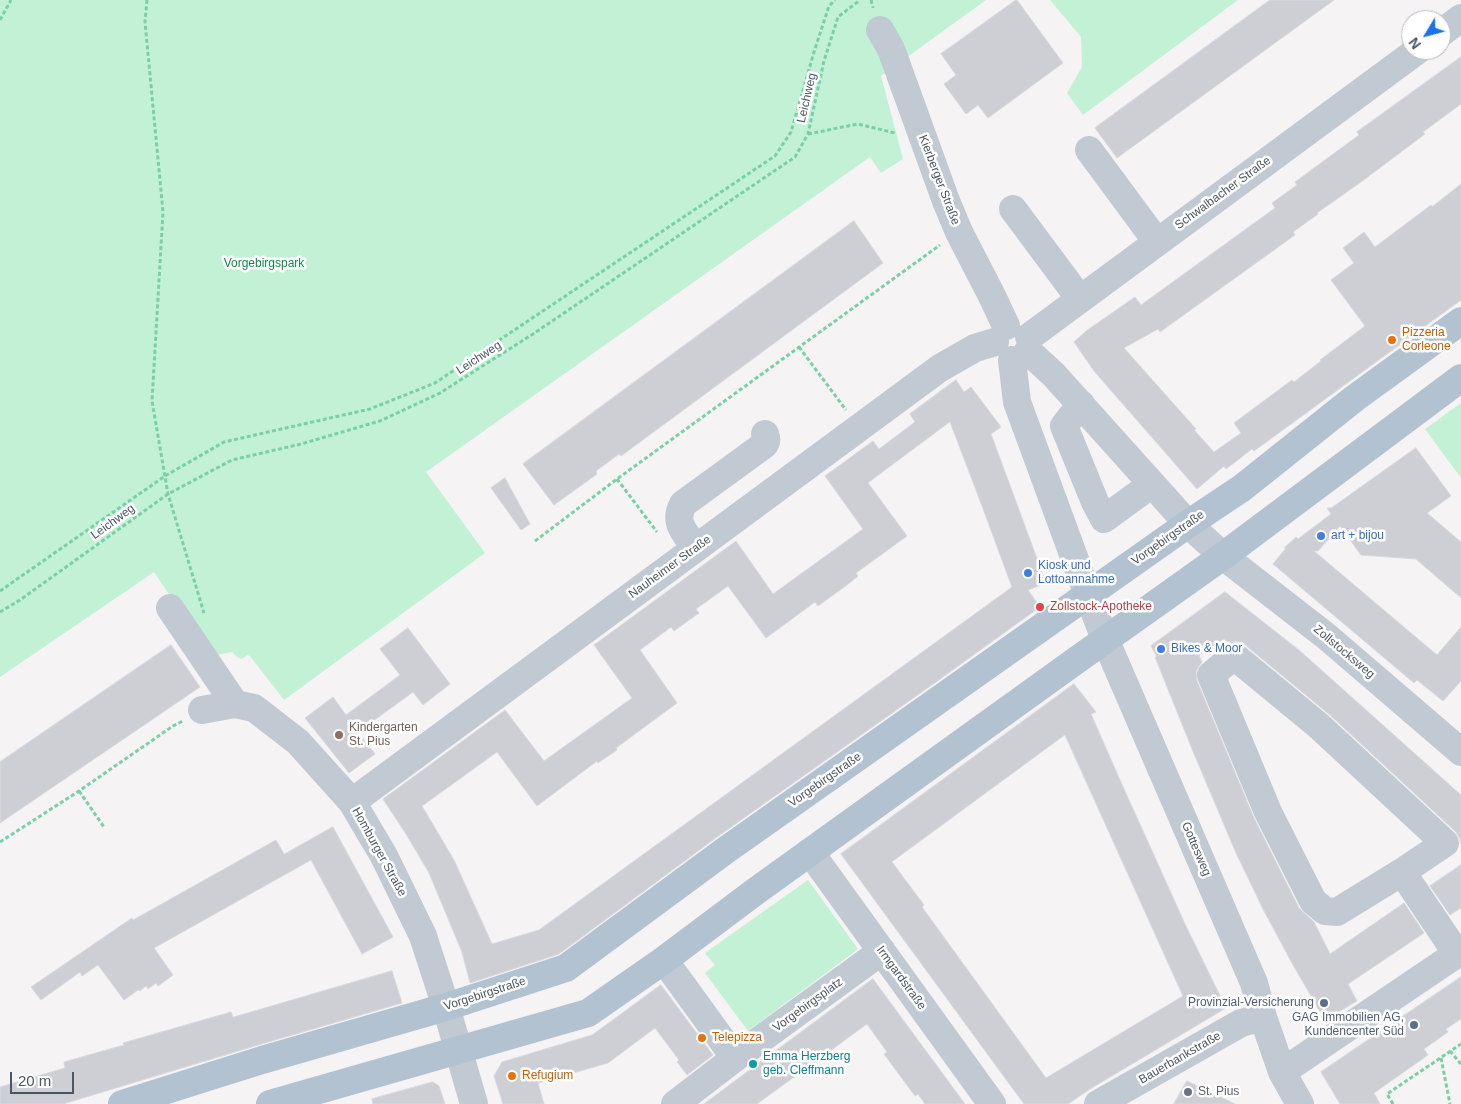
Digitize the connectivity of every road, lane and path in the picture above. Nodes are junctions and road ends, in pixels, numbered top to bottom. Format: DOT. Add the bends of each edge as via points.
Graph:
graph roads {
  1 [pos="11,0"];
  2 [pos="146,0"];
  3 [pos="835,0"];
  4 [pos="860,0"];
  5 [pos="0,20"];
  6 [pos="880,30"];
  7 [pos="1404,60"];
  8 [pos="808,134"];
  9 [pos="923,139"];
  10 [pos="1088,150"];
  11 [pos="1013,210"];
  12 [pos="959,232"];
  13 [pos="1157,242"];
  14 [pos="1080,298"];
  15 [pos="1461,321"];
  16 [pos="1014,343"];
  17 [pos="799,347"];
  18 [pos="1461,378"];
  19 [pos="1081,404"];
  20 [pos="860,428"];
  21 [pos="765,434"];
  22 [pos="165,476"];
  23 [pos="617,479"];
  24 [pos="1152,484"];
  25 [pos="168,494"];
  26 [pos="1188,524"];
  27 [pos="535,541"];
  28 [pos="687,554"];
  29 [pos="1223,556"];
  30 [pos="0,591"];
  31 [pos="1088,594"];
  32 [pos="170,608"];
  33 [pos="0,612"];
  34 [pos="206,620"];
  35 [pos="1105,639"];
  36 [pos="235,704"];
  37 [pos="202,710"];
  38 [pos="1461,752"];
  39 [pos="79,791"];
  40 [pos="352,802"];
  41 [pos="104,827"];
  42 [pos="0,842"];
  43 [pos="810,852"];
  44 [pos="1402,872"];
  45 [pos="882,951"];
  46 [pos="1459,952"];
  47 [pos="664,960"];
  48 [pos="446,1007"];
  49 [pos="1263,1017"];
  50 [pos="1461,1044"];
  51 [pos="458,1050"];
  52 [pos="1450,1051"];
  53 [pos="735,1058"];
  54 [pos="1441,1058"];
  55 [pos="1461,1064"];
  56 [pos="1282,1072"];
  57 [pos="122,1104"];
  58 [pos="270,1104"];
  59 [pos="474,1104"];
  60 [pos="675,1104"];
  61 [pos="992,1104"];
  62 [pos="1098,1104"];
  63 [pos="1300,1104"];
  64 [pos="1393,1104"];
  65 [pos="1450,1104"];
  1 -- 5 [label="path"];
  2 -- 22 [label="path" via="145,22 163,212 152,402"];
  3 -- 22 [label="path, Leichweg" via="829,6 791,132 775,156 434,383 370,409 224,442"];
  4 -- 8 [label="path, Leichweg" via="838,17 824,61"];
  6 -- 9 [label="street, Kierberger Straße" via="891,49"];
  7 -- 13 [label="street, Schwalbacher Straße"];
  8 -- 9 [label="path" via="858,124"];
  8 -- 25 [label="path, Leichweg" via="795,157 440,393 380,421 232,460"];
  9 -- 12 [label="street, Kierberger Straße"];
  10 -- 13 [label="street"];
  11 -- 14 [label="street"];
  12 -- 16 [label="street, Kierberger Straße"];
  12 -- 17 [label="path"];
  13 -- 14 [label="street, Schwalbacher Straße"];
  14 -- 16 [label="street, Schwalbacher Straße"];
  15 -- 26 [label="main road, Vorgebirgstraße" via="1355,398 1242,488"];
  16 -- 19 [label="street, Kierberger Straße" via="1054,374"];
  16 -- 20 [label="street, Nauheimer Straße" via="975,348 940,368"];
  16 -- 31 [label="street, Kierberger Straße" via="1017,402"];
  17 -- 20 [label="path"];
  17 -- 23 [label="path"];
  18 -- 29 [label="main road"];
  19 -- 24 [label="street, Kierberger Straße"];
  19 -- 24 [label="street" via="1064,426 1104,519"];
  20 -- 28 [label="street, Nauheimer Straße"];
  21 -- 28 [label="street" via="767,441 764,445 683,504 678,518"];
  22 -- 25 [label="path"];
  22 -- 30 [label="path, Leichweg"];
  23 -- 27 [label="path"];
  23 -- 28 [label="path"];
  24 -- 26 [label="street, Kierberger Straße"];
  25 -- 33 [label="path, Leichweg"];
  25 -- 34 [label="path"];
  26 -- 29 [label="street, Kierberger Straße"];
  26 -- 31 [label="main road, Vorgebirgstraße"];
  28 -- 40 [label="street, Nauheimer Straße"];
  29 -- 35 [label="main road"];
  29 -- 38 [label="street, Zollstocksweg" via="1326,636"];
  31 -- 35 [label="street, Gottesweg"];
  31 -- 48 [label="main road, Vorgebirgstraße" via="726,850 566,968"];
  32 -- 36 [label="street"];
  35 -- 43 [label="main road"];
  35 -- 49 [label="street, Gottesweg" via="1254,983"];
  36 -- 37 [label="street, Homburger Straße"];
  36 -- 40 [label="street, Homburger Straße" via="254,708 298,742"];
  37 -- 39 [label="path" via="173,726"];
  39 -- 41 [label="path"];
  39 -- 42 [label="path"];
  40 -- 48 [label="street, Homburger Straße" via="384,856 423,936"];
  43 -- 45 [label="street, Irmgardstraße"];
  43 -- 47 [label="main road"];
  44 -- 44 [label="street" via="1337,912 1325,911 1313,901 1268,812 1211,675 1234,656 1319,726 1445,843"];
  44 -- 46 [label="street"];
  45 -- 53 [label="street, Vorgebirgsplatz"];
  45 -- 61 [label="street, Irmgardstraße"];
  46 -- 56 [label="street"];
  47 -- 51 [label="main road" via="588,1013"];
  47 -- 53 [label="street"];
  48 -- 51 [label="street, Homburger Straße"];
  48 -- 57 [label="main road, Vorgebirgstraße"];
  49 -- 56 [label="street, Gottesweg"];
  49 -- 62 [label="street, Bauerbankstraße" via="1240,1023"];
  50 -- 52 [label="path"];
  51 -- 58 [label="main road"];
  51 -- 59 [label="street, Homburger Straße"];
  52 -- 54 [label="path"];
  52 -- 55 [label="path"];
  53 -- 60 [label="street, Vorgebirgsplatz"];
  54 -- 64 [label="path" via="1387,1094"];
  54 -- 65 [label="path"];
  56 -- 63 [label="street, Gottesweg"];
}
